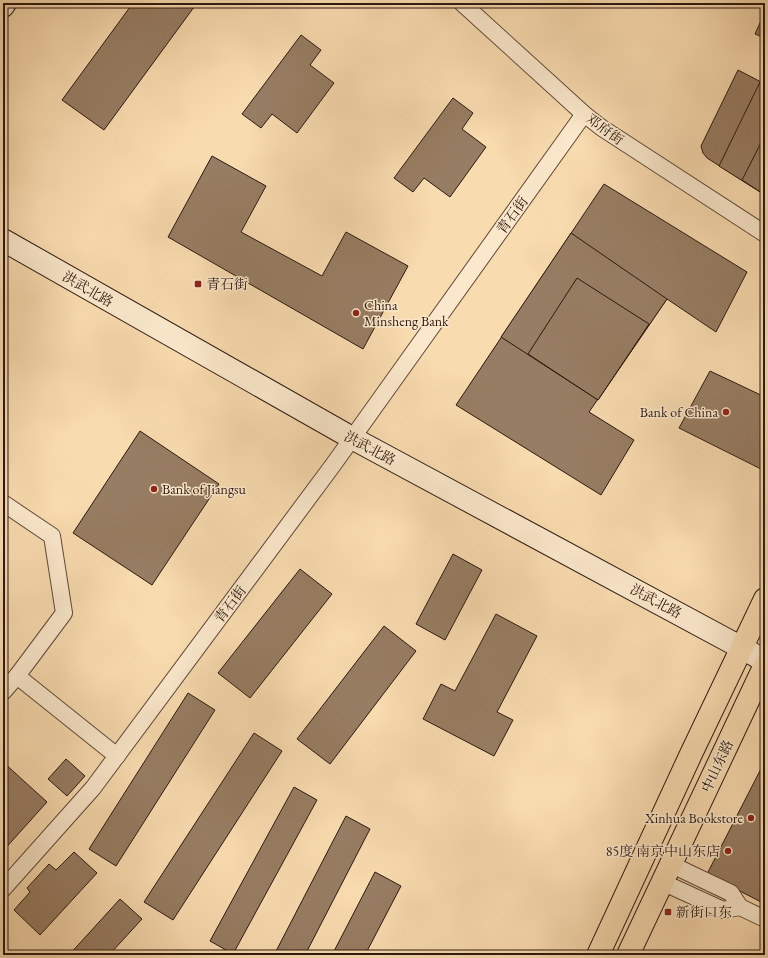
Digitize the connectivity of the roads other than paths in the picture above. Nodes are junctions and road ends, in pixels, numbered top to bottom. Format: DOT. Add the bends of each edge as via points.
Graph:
graph roads {
  1 [pos="5,3"];
  2 [pos="462,3"];
  3 [pos="3,6"];
  4 [pos="584,114"];
  5 [pos="765,234"];
  6 [pos="3,240"];
  7 [pos="352,438"];
  8 [pos="3,503"];
  9 [pos="765,600"];
  10 [pos="742,648"];
  11 [pos="765,661"];
  12 [pos="765,665"];
  13 [pos="17,676"];
  14 [pos="3,692"];
  15 [pos="117,756"];
  16 [pos="666,873"];
  17 [pos="3,889"];
  18 [pos="765,919"];
  19 [pos="598,955"];
  20 [pos="628,955"];
  1 -- 3 [label="main road"];
  2 -- 4 [label="street, 邓府街"];
  4 -- 5 [label="street, 邓府街"];
  4 -- 7 [label="street, 青石街"];
  6 -- 7 [label="main road, 洪武北路"];
  7 -- 10 [label="main road, 洪武北路"];
  7 -- 17 [label="street, 青石街" via="93,788"];
  8 -- 13 [label="street" via="52,536 64,613"];
  9 -- 10 [label="main road, 中山东路"];
  10 -- 11 [label="main road, 洪武北路"];
  10 -- 19 [label="main road, 中山东路"];
  12 -- 16 [label="main road, 中山东路"];
  13 -- 14 [label="street"];
  13 -- 15 [label="street"];
  16 -- 18 [label="street" via="723,910 740,907"];
  16 -- 20 [label="main road, 中山东路"];
}
